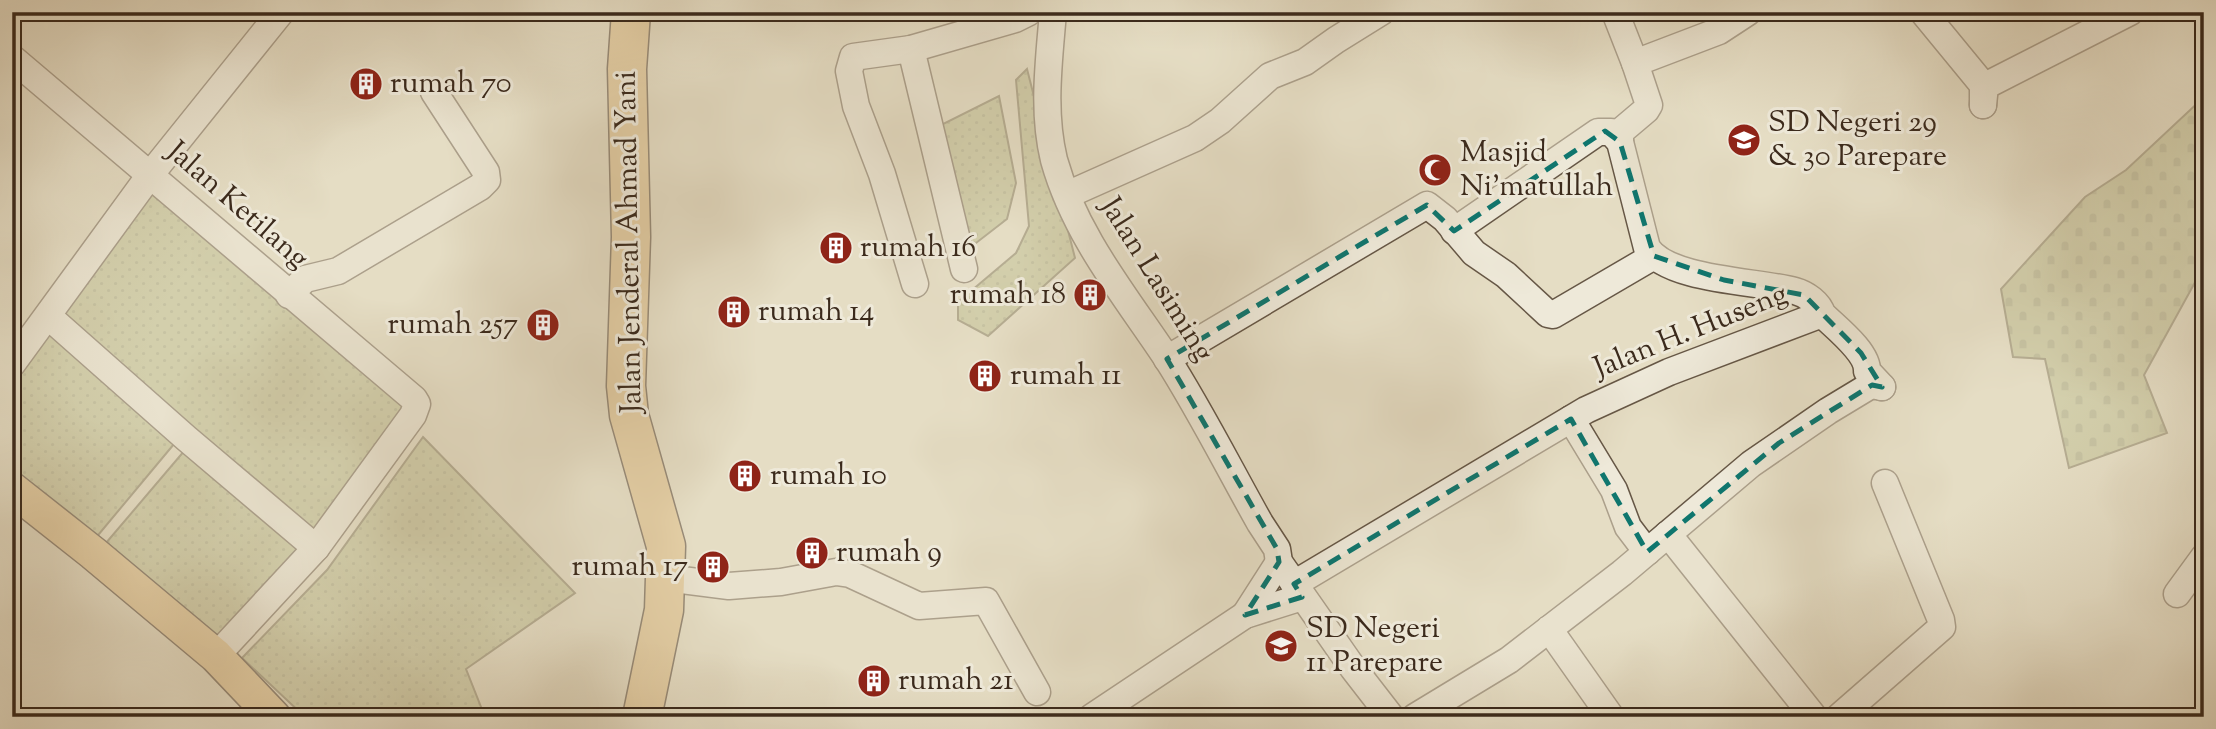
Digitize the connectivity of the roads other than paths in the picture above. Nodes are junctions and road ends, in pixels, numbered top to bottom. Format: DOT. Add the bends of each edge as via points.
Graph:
graph roads {
  1 [pos="281,12"];
  2 [pos="631,12"];
  3 [pos="1029,12"];
  4 [pos="1053,12"];
  5 [pos="1381,12"];
  6 [pos="1615,12"];
  7 [pos="1748,12"];
  8 [pos="1923,12"];
  9 [pos="2130,12"];
  10 [pos="911,49"];
  11 [pos="12,58"];
  12 [pos="1635,63"];
  13 [pos="434,92"];
  14 [pos="1620,142"];
  15 [pos="149,175"];
  16 [pos="1067,195"];
  17 [pos="1454,232"];
  18 [pos="1654,256"];
  19 [pos="964,269"];
  20 [pos="915,284"];
  21 [pos="289,295"];
  22 [pos="1822,314"];
  23 [pos="48,316"];
  24 [pos="1167,359"];
  25 [pos="12,364"];
  26 [pos="1571,419"];
  27 [pos="1885,483"];
  28 [pos="12,489"];
  29 [pos="1668,534"];
  30 [pos="316,548"];
  31 [pos="1647,552"];
  32 [pos="2204,557"];
  33 [pos="666,578"];
  34 [pos="1292,581"];
  35 [pos="2177,594"];
  36 [pos="1245,615"];
  37 [pos="1549,629"];
  38 [pos="216,656"];
  39 [pos="1037,692"];
  40 [pos="274,717"];
  41 [pos="642,717"];
  42 [pos="1092,717"];
  43 [pos="1391,717"];
  44 [pos="1415,717"];
  45 [pos="1611,717"];
  46 [pos="1814,717"];
  47 [pos="1839,717"];
  1 -- 15 [label="street"];
  2 -- 33 [label="highway, Jalan Jenderal Ahmad Yani" via="626,386 629,415 666,545"];
  3 -- 10 [label="street"];
  4 -- 16 [label="street, Jalan Lasiming" via="1046,99 1054,159"];
  5 -- 16 [label="street" via="1305,62 1270,76 1195,138"];
  6 -- 12 [label="street"];
  7 -- 12 [label="street" via="1719,31"];
  8 -- 9 [label="street" via="1983,86 1983,105 1985,86"];
  10 -- 19 [label="street"];
  10 -- 20 [label="street" via="853,57 849,72"];
  11 -- 15 [label="street, Jalan Ketilang"];
  12 -- 14 [label="street" via="1649,105 1623,127"];
  13 -- 21 [label="street" via="487,180 338,271 305,279"];
  14 -- 17 [label="street" via="1611,132 1598,132"];
  14 -- 18 [label="street" via="1647,248"];
  15 -- 21 [label="street, Jalan Ketilang"];
  15 -- 23 [label="street"];
  16 -- 24 [label="street, Jalan Lasiming" via="1098,260"];
  17 -- 18 [label="street" via="1553,315"];
  17 -- 24 [label="street" via="1427,205"];
  18 -- 22 [label="street, Jalan H. Huseng" via="1724,280 1796,291 1815,302"];
  21 -- 30 [label="street, Jalan Ketilang" via="418,404"];
  22 -- 26 [label="street, Jalan H. Huseng" via="1669,372"];
  22 -- 29 [label="street" via="1861,353 1867,371 1882,387 1871,385 1789,437"];
  23 -- 25 [label="street"];
  23 -- 30 [label="street"];
  24 -- 34 [label="street, Jalan Lasiming"];
  26 -- 31 [label="street" via="1614,490 1628,527"];
  26 -- 34 [label="street, Jalan H. Huseng"];
  27 -- 47 [label="street" via="1942,627"];
  28 -- 38 [label="main road"];
  29 -- 31 [label="street"];
  29 -- 46 [label="street"];
  30 -- 38 [label="street"];
  31 -- 37 [label="street"];
  32 -- 35 [label="street"];
  33 -- 39 [label="street" via="729,586 836,572 919,606 986,601"];
  33 -- 41 [label="highway, Jalan Jenderal Ahmad Yani"];
  34 -- 36 [label="street"];
  34 -- 36 [label="street"];
  34 -- 43 [label="street, Jalan Lasiming"];
  36 -- 42 [label="street"];
  37 -- 44 [label="street" via="1509,660"];
  37 -- 45 [label="street"];
  38 -- 40 [label="main road"];
}
